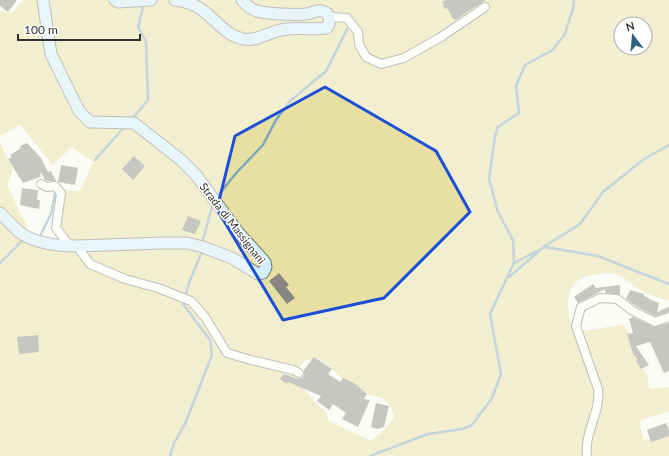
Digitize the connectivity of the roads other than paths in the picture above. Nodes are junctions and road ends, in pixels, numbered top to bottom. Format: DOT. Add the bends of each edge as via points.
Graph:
graph roads {
  1 [pos="43,0"];
  2 [pos="115,0"];
  3 [pos="151,0"];
  4 [pos="175,0"];
  5 [pos="242,0"];
  6 [pos="485,7"];
  7 [pos="330,20"];
  8 [pos="41,184"];
  9 [pos="0,214"];
  10 [pos="73,246"];
  11 [pos="669,317"];
  12 [pos="299,373"];
  13 [pos="587,456"];
  1 -- 10 [label="street, Strada di Massignani" via="52,54 79,111 90,122 134,123 180,160 196,175 222,212 265,262 266,267 263,273 256,273 232,258 187,243"];
  2 -- 3 [label="street"];
  4 -- 7 [label="street" via="200,8 224,30 244,40 280,30 327,28"];
  5 -- 7 [label="street" via="248,7 257,11 307,14 316,10 327,13"];
  6 -- 7 [label="street" via="404,58 381,64 366,58 359,44 358,32 347,18"];
  8 -- 10 [label="street" via="47,187 55,186 61,193 56,228"];
  9 -- 10 [label="street, Strada di Massignani" via="19,232 42,242"];
  10 -- 12 [label="street" via="90,264 125,279 191,301 205,317 227,353"];
  11 -- 13 [label="street" via="655,322 617,299 600,298 581,307 576,326 599,398 587,438"];
}
